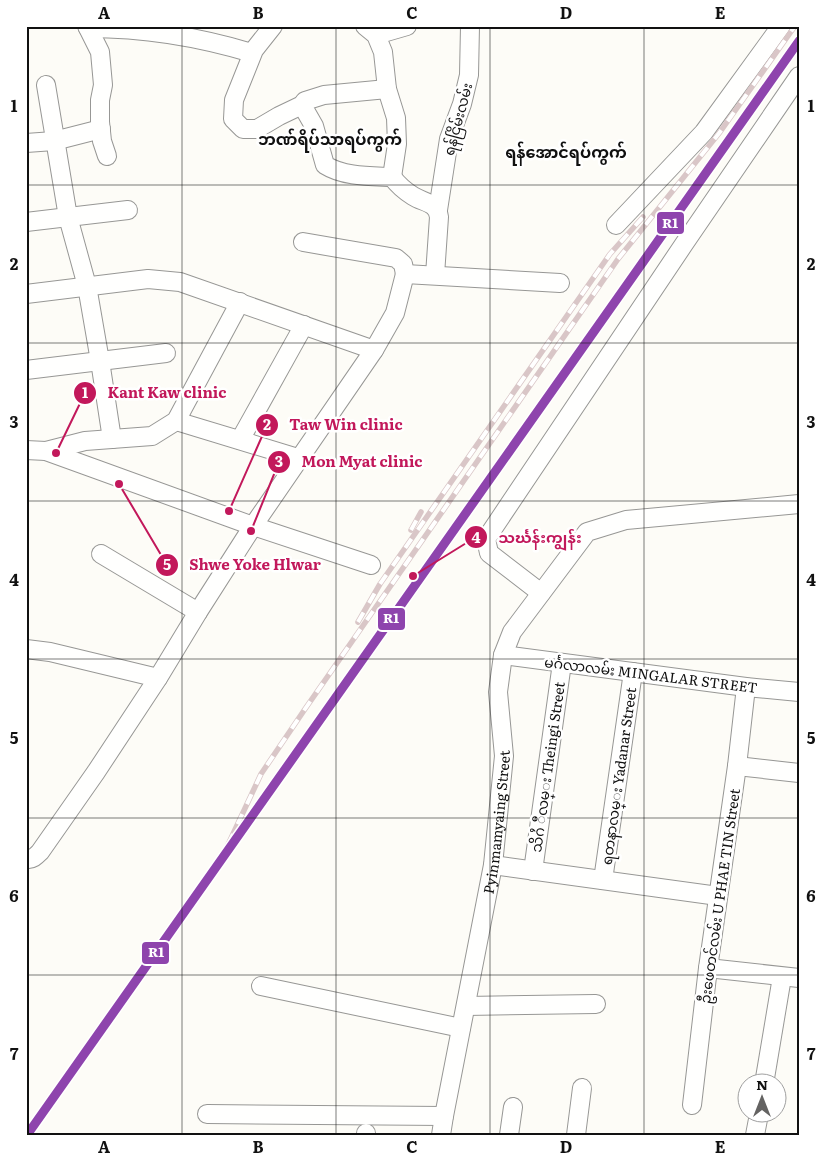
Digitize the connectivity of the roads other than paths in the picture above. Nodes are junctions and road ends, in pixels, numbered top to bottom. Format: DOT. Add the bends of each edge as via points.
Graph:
graph roads {
  1 [pos="273,26"];
  2 [pos="408,26"];
  3 [pos="470,26"];
  4 [pos="781,26"];
  5 [pos="87,27"];
  6 [pos="371,31"];
  7 [pos="252,53"];
  8 [pos="799,76"];
  9 [pos="46,85"];
  10 [pos="387,89"];
  11 [pos="302,105"];
  12 [pos="100,129"];
  13 [pos="54,141"];
  14 [pos="26,143"];
  15 [pos="107,156"];
  16 [pos="392,177"];
  17 [pos="128,210"];
  18 [pos="438,210"];
  19 [pos="68,217"];
  20 [pos="26,222"];
  21 [pos="616,224"];
  22 [pos="303,242"];
  23 [pos="405,274"];
  24 [pos="435,275"];
  25 [pos="560,283"];
  26 [pos="86,286"];
  27 [pos="26,294"];
  28 [pos="240,302"];
  29 [pos="304,324"];
  30 [pos="374,350"];
  31 [pos="166,353"];
  32 [pos="100,361"];
  33 [pos="26,370"];
  34 [pos="176,421"];
  35 [pos="112,439"];
  36 [pos="240,440"];
  37 [pos="26,450"];
  38 [pos="46,451"];
  39 [pos="298,458"];
  40 [pos="799,504"];
  41 [pos="253,526"];
  42 [pos="101,554"];
  43 [pos="371,565"];
  44 [pos="541,593"];
  45 [pos="198,612"];
  46 [pos="26,649"];
  47 [pos="503,655"];
  48 [pos="562,663"];
  49 [pos="633,672"];
  50 [pos="158,678"];
  51 [pos="746,687"];
  52 [pos="799,692"];
  53 [pos="738,766"];
  54 [pos="799,773"];
  55 [pos="26,858"];
  56 [pos="493,865"];
  57 [pos="533,871"];
  58 [pos="603,880"];
  59 [pos="718,896"];
  60 [pos="708,968"];
  61 [pos="790,977"];
  62 [pos="262,986"];
  63 [pos="596,1004"];
  64 [pos="466,1006"];
  65 [pos="461,1028"];
  66 [pos="766,1074"];
  67 [pos="582,1088"];
  68 [pos="692,1105"];
  69 [pos="513,1107"];
  70 [pos="207,1114"];
  71 [pos="444,1116"];
  72 [pos="441,1135"];
  73 [pos="509,1135"];
  74 [pos="576,1135"];
  1 -- 7 [label="street"];
  2 -- 6 [label="street"];
  3 -- 18 [label="street, ရန်ငြိမ်းလမ်း" via="469,75 449,139"];
  4 -- 21 [label="street" via="704,132"];
  5 -- 7 [label="street" via="170,34"];
  5 -- 12 [label="street" via="100,52 103,85"];
  6 -- 10 [label="street" via="383,52"];
  7 -- 11 [label="street" via="234,100 233,119 244,129 257,129"];
  8 -- 44 [label="street" via="486,539 489,553"];
  9 -- 13 [label="street"];
  10 -- 11 [label="street" via="324,95"];
  10 -- 16 [label="street" via="396,118 397,144"];
  11 -- 16 [label="street" via="314,126 325,165 332,170 359,175"];
  12 -- 13 [label="street"];
  12 -- 15 [label="street"];
  13 -- 14 [label="street"];
  13 -- 19 [label="street"];
  16 -- 18 [label="street" via="415,198 430,203"];
  17 -- 19 [label="street"];
  18 -- 24 [label="street, ရန်ငြိမ်းလမ်း"];
  19 -- 20 [label="street"];
  19 -- 26 [label="street"];
  22 -- 23 [label="street" via="396,258 403,264"];
  23 -- 24 [label="street"];
  23 -- 30 [label="street" via="395,312"];
  24 -- 25 [label="street"];
  26 -- 27 [label="street"];
  26 -- 28 [label="street" via="148,280 180,282"];
  26 -- 32 [label="street"];
  28 -- 29 [label="street"];
  28 -- 34 [label="street"];
  29 -- 30 [label="street"];
  29 -- 36 [label="street"];
  30 -- 39 [label="street"];
  31 -- 32 [label="street"];
  32 -- 33 [label="street"];
  32 -- 35 [label="street"];
  34 -- 35 [label="street" via="152,436"];
  34 -- 36 [label="street"];
  35 -- 38 [label="street" via="84,441"];
  36 -- 39 [label="street"];
  37 -- 38 [label="street"];
  38 -- 41 [label="street"];
  39 -- 41 [label="street"];
  40 -- 44 [label="street, Pyinmamyaing Street" via="626,520 587,532"];
  41 -- 43 [label="street"];
  41 -- 45 [label="street"];
  42 -- 45 [label="street"];
  44 -- 47 [label="street, Pyinmamyaing Street" via="512,632"];
  45 -- 50 [label="street"];
  46 -- 50 [label="street"];
  47 -- 48 [label="street, မင်္ဂလာလမ်း MINGALAR STREET"];
  47 -- 56 [label="street, Pyinmamyaing Street" via="498,692 504,756"];
  48 -- 49 [label="street, မင်္ဂလာလမ်း MINGALAR STREET"];
  48 -- 57 [label="street, သိဂႆ ီလမ္း Theingi Street"];
  49 -- 51 [label="street, မင်္ဂလာလမ်း MINGALAR STREET"];
  49 -- 58 [label="street, ရတနာလမ္း Yadanar Street"];
  50 -- 55 [label="street" via="40,852"];
  51 -- 52 [label="street, မင်္ဂလာလမ်း MINGALAR STREET"];
  51 -- 53 [label="street, ဦးဖေတင်လမ်း U PHAE TIN Street"];
  53 -- 54 [label="street"];
  53 -- 59 [label="street, ဦးဖေတင်လမ်း U PHAE TIN Street"];
  56 -- 57 [label="street"];
  56 -- 64 [label="street, Pyinmamyaing Street"];
  57 -- 58 [label="street"];
  58 -- 59 [label="street"];
  59 -- 60 [label="street, ဦးဖေတင်လမ်း U PHAE TIN Street"];
  60 -- 61 [label="street"];
  60 -- 68 [label="street, ဦးဖေတင်လမ်း U PHAE TIN Street"];
  61 -- 66 [label="street"];
  62 -- 65 [label="street"];
  63 -- 64 [label="street"];
  64 -- 65 [label="street, Pyinmamyaing Street"];
  65 -- 71 [label="street, Pyinmamyaing Street"];
  67 -- 74 [label="street"];
  69 -- 73 [label="street"];
  70 -- 71 [label="street"];
  71 -- 72 [label="street, Pyinmamyaing Street"];
}
